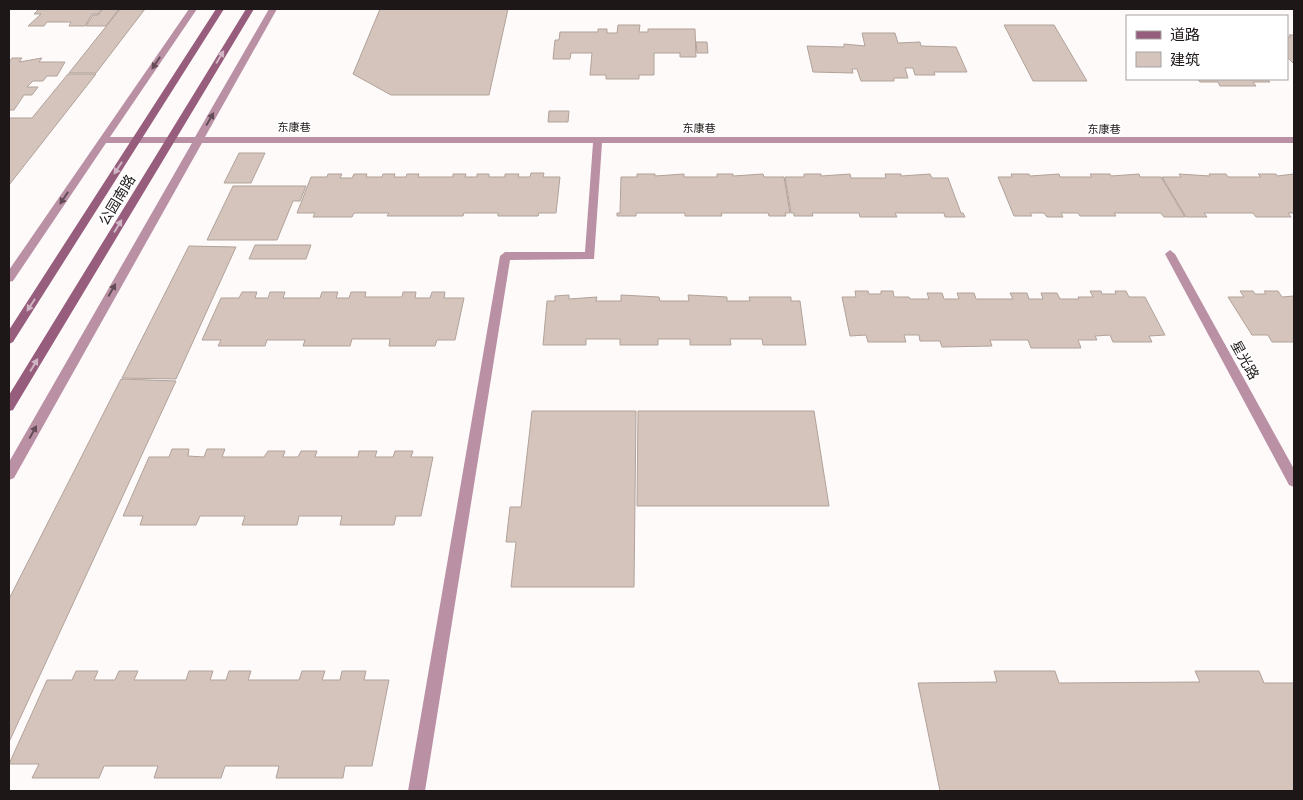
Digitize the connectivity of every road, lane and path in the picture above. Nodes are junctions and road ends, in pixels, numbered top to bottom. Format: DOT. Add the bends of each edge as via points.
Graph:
graph roads {
  1 [pos="193,9"];
  2 [pos="220,9"];
  3 [pos="250,9"];
  4 [pos="273,9"];
  5 [pos="136,139"];
  6 [pos="171,139"];
  7 [pos="198,139"];
  8 [pos="598,139"];
  9 [pos="104,140"];
  10 [pos="1294,140"];
  11 [pos="1170,254"];
  12 [pos="9,278"];
  13 [pos="9,339"];
  14 [pos="9,406"];
  15 [pos="9,474"];
  16 [pos="1294,481"];
  17 [pos="416,791"];
  1 -- 9 [label="street, one-way"];
  2 -- 5 [label="main road, 公园南路"];
  6 -- 3 [label="main road, 公园南路, one-way"];
  7 -- 4 [label="street, one-way"];
  5 -- 6 [label="street, 东康巷"];
  5 -- 9 [label="street, 东康巷"];
  5 -- 13 [label="main road, 公园南路, one-way"];
  6 -- 7 [label="street, 东康巷"];
  14 -- 6 [label="main road, 公园南路, one-way"];
  7 -- 8 [label="street, 东康巷"];
  15 -- 7 [label="street, one-way"];
  8 -- 10 [label="street, 东康巷"];
  8 -- 17 [label="street" via="590,256 505,256"];
  9 -- 12 [label="street, one-way"];
  11 -- 16 [label="street, 星光路"];
}
